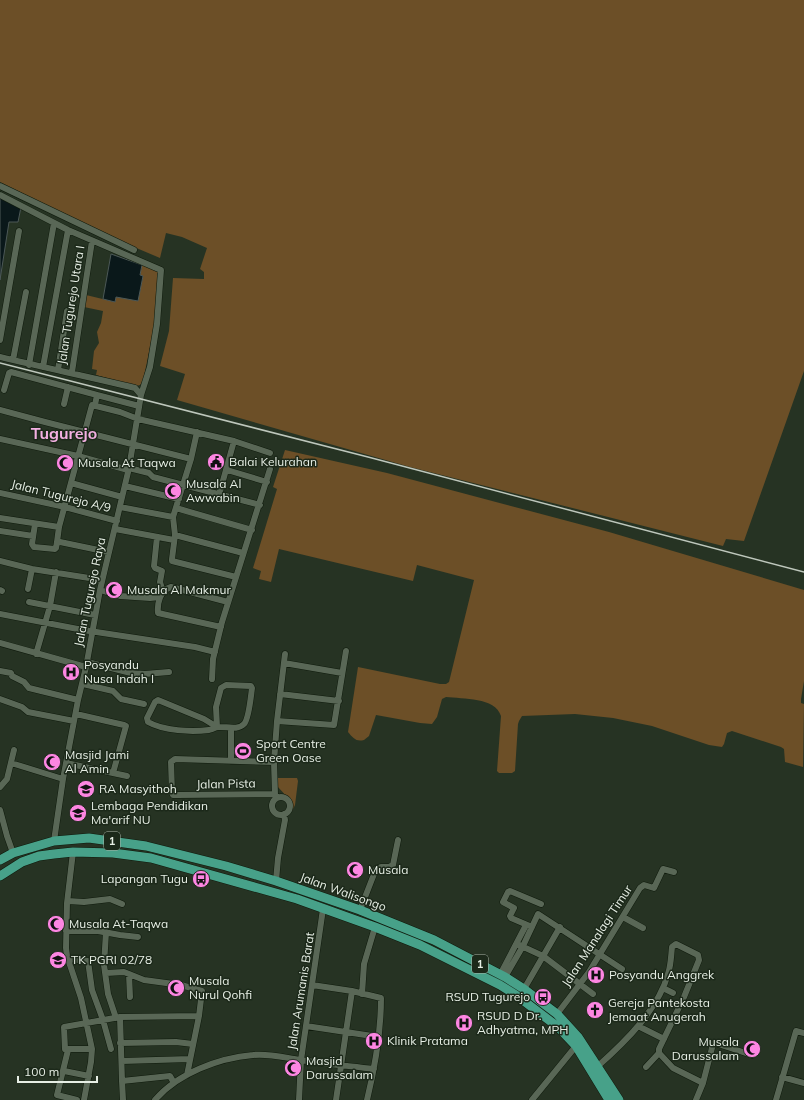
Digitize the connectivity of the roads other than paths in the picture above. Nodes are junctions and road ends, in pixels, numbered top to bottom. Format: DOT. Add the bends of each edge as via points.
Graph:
graph roads {
  1 [pos="0,186"];
  2 [pos="0,195"];
  3 [pos="54,223"];
  4 [pos="68,230"];
  5 [pos="19,231"];
  6 [pos="92,241"];
  7 [pos="134,250"];
  8 [pos="26,292"];
  9 [pos="67,311"];
  10 [pos="0,340"];
  11 [pos="0,357"];
  12 [pos="13,360"];
  13 [pos="30,364"];
  14 [pos="43,367"];
  15 [pos="58,370"];
  16 [pos="72,372"];
  17 [pos="68,387"];
  18 [pos="4,390"];
  19 [pos="97,395"];
  20 [pos="141,395"];
  21 [pos="64,404"];
  22 [pos="93,405"];
  23 [pos="139,406"];
  24 [pos="0,410"];
  25 [pos="138,419"];
  26 [pos="84,432"];
  27 [pos="198,432"];
  28 [pos="0,439"];
  29 [pos="234,441"];
  30 [pos="133,444"];
  31 [pos="270,452"];
  32 [pos="78,456"];
  33 [pos="191,458"];
  34 [pos="129,469"];
  35 [pos="270,469"];
  36 [pos="227,470"];
  37 [pos="267,482"];
  38 [pos="71,483"];
  39 [pos="183,485"];
  40 [pos="125,486"];
  41 [pos="0,493"];
  42 [pos="219,495"];
  43 [pos="122,497"];
  44 [pos="179,499"];
  45 [pos="260,505"];
  46 [pos="65,507"];
  47 [pos="120,507"];
  48 [pos="176,508"];
  49 [pos="174,517"];
  50 [pos="0,518"];
  51 [pos="117,520"];
  52 [pos="34,524"];
  53 [pos="59,527"];
  54 [pos="115,529"];
  55 [pos="252,530"];
  56 [pos="0,531"];
  57 [pos="33,536"];
  58 [pos="157,537"];
  59 [pos="174,537"];
  60 [pos="57,542"];
  61 [pos="108,552"];
  62 [pos="243,553"];
  63 [pos="0,561"];
  64 [pos="32,569"];
  65 [pos="56,572"];
  66 [pos="236,577"];
  67 [pos="102,580"];
  68 [pos="28,589"];
  69 [pos="100,590"];
  70 [pos="162,595"];
  71 [pos="29,602"];
  72 [pos="228,602"];
  73 [pos="50,606"];
  74 [pos="0,614"];
  75 [pos="95,615"];
  76 [pos="45,623"];
  77 [pos="221,627"];
  78 [pos="92,631"];
  79 [pos="0,643"];
  80 [pos="346,651"];
  81 [pos="215,652"];
  82 [pos="36,654"];
  83 [pos="285,654"];
  84 [pos="87,664"];
  85 [pos="284,664"];
  86 [pos="0,671"];
  87 [pos="169,672"];
  88 [pos="342,673"];
  89 [pos="212,679"];
  90 [pos="83,684"];
  91 [pos="280,694"];
  92 [pos="0,699"];
  93 [pos="78,700"];
  94 [pos="338,701"];
  95 [pos="144,704"];
  96 [pos="76,714"];
  97 [pos="74,721"];
  98 [pos="277,721"];
  99 [pos="217,727"];
  100 [pos="229,728"];
  101 [pos="14,750"];
  102 [pos="229,761"];
  103 [pos="66,762"];
  104 [pos="274,762"];
  105 [pos="11,763"];
  106 [pos="112,773"];
  107 [pos="127,776"];
  108 [pos="63,778"];
  109 [pos="0,787"];
  110 [pos="276,796"];
  111 [pos="0,810"];
  112 [pos="284,814"];
  113 [pos="398,840"];
  114 [pos="54,841"];
  115 [pos="74,852"];
  116 [pos="13,853"];
  117 [pos="0,860"];
  118 [pos="226,866"];
  119 [pos="674,872"];
  120 [pos="0,876"];
  121 [pos="223,878"];
  122 [pos="276,881"];
  123 [pos="68,901"];
  124 [pos="122,904"];
  125 [pos="541,904"];
  126 [pos="323,909"];
  127 [pos="360,910"];
  128 [pos="623,917"];
  129 [pos="529,926"];
  130 [pos="375,927"];
  131 [pos="560,928"];
  132 [pos="643,928"];
  133 [pos="66,931"];
  134 [pos="106,932"];
  135 [pos="138,937"];
  136 [pos="520,945"];
  137 [pos="600,955"];
  138 [pos="544,956"];
  139 [pos="69,959"];
  140 [pos="622,969"];
  141 [pos="106,973"];
  142 [pos="129,974"];
  143 [pos="503,976"];
  144 [pos="312,985"];
  145 [pos="580,985"];
  146 [pos="663,988"];
  147 [pos="524,989"];
  148 [pos="352,991"];
  149 [pos="673,993"];
  150 [pos="362,994"];
  151 [pos="593,994"];
  152 [pos="130,997"];
  153 [pos="557,1014"];
  154 [pos="199,1016"];
  155 [pos="118,1018"];
  156 [pos="103,1020"];
  157 [pos="87,1024"];
  158 [pos="306,1026"];
  159 [pos="638,1026"];
  160 [pos="346,1032"];
  161 [pos="804,1033"];
  162 [pos="379,1037"];
  163 [pos="664,1039"];
  164 [pos="120,1043"];
  165 [pos="193,1044"];
  166 [pos="576,1046"];
  167 [pos="92,1049"];
  168 [pos="111,1049"];
  169 [pos="68,1050"];
  170 [pos="659,1053"];
  171 [pos="752,1055"];
  172 [pos="190,1059"];
  173 [pos="301,1060"];
  174 [pos="122,1061"];
  175 [pos="342,1065"];
  176 [pos="598,1066"];
  177 [pos="646,1067"];
  178 [pos="374,1069"];
  179 [pos="64,1070"];
  180 [pos="187,1074"];
  181 [pos="89,1076"];
  182 [pos="782,1077"];
  183 [pos="122,1081"];
  184 [pos="174,1083"];
  185 [pos="703,1083"];
  186 [pos="804,1083"];
  187 [pos="77,1100"];
  188 [pos="84,1100"];
  189 [pos="122,1100"];
  190 [pos="155,1100"];
  191 [pos="299,1100"];
  192 [pos="336,1100"];
  193 [pos="367,1100"];
  194 [pos="532,1100"];
  195 [pos="609,1100"];
  196 [pos="619,1100"];
  197 [pos="696,1100"];
  198 [pos="776,1100"];
  1 -- 7 [label="street"];
  2 -- 3 [label="street"];
  3 -- 4 [label="street"];
  3 -- 13 [label="street"];
  4 -- 6 [label="street"];
  4 -- 14 [label="street"];
  5 -- 10 [label="street"];
  6 -- 16 [label="street, Jalan Tugurejo Utara I"];
  6 -- 20 [label="street, Jalan Tugurejo Raya" via="161,270 155,338 150,367"];
  8 -- 12 [label="street"];
  9 -- 15 [label="street"];
  11 -- 12 [label="street"];
  12 -- 13 [label="street"];
  13 -- 14 [label="street"];
  14 -- 15 [label="street"];
  15 -- 16 [label="street"];
  16 -- 20 [label="street" via="135,388"];
  17 -- 18 [label="street" via="10,372"];
  17 -- 19 [label="street"];
  17 -- 21 [label="street"];
  19 -- 22 [label="street"];
  19 -- 23 [label="street"];
  20 -- 23 [label="street, Jalan Tugurejo Raya"];
  22 -- 25 [label="street"];
  22 -- 26 [label="street"];
  23 -- 25 [label="street, Jalan Tugurejo Raya"];
  24 -- 26 [label="street"];
  25 -- 27 [label="street"];
  25 -- 30 [label="street, Jalan Tugurejo Raya"];
  26 -- 30 [label="street"];
  26 -- 32 [label="street"];
  27 -- 29 [label="street"];
  27 -- 33 [label="street"];
  28 -- 32 [label="street"];
  29 -- 31 [label="street"];
  29 -- 36 [label="street"];
  30 -- 33 [label="street"];
  30 -- 34 [label="street, Jalan Tugurejo Raya"];
  32 -- 34 [label="street"];
  32 -- 38 [label="street"];
  33 -- 39 [label="street"];
  34 -- 39 [label="street"];
  34 -- 40 [label="street, Jalan Tugurejo Raya"];
  35 -- 37 [label="street"];
  36 -- 37 [label="street"];
  36 -- 42 [label="street"];
  37 -- 45 [label="street"];
  38 -- 43 [label="street"];
  38 -- 46 [label="street"];
  39 -- 42 [label="street"];
  39 -- 44 [label="street"];
  40 -- 43 [label="street, Jalan Tugurejo Raya"];
  40 -- 44 [label="street"];
  41 -- 46 [label="street, Jalan Tugurejo A/9"];
  42 -- 45 [label="street"];
  43 -- 47 [label="street, Jalan Tugurejo Raya"];
  44 -- 48 [label="street"];
  45 -- 55 [label="street"];
  46 -- 51 [label="street, Jalan Tugurejo A/9"];
  46 -- 53 [label="street"];
  47 -- 49 [label="street"];
  47 -- 51 [label="street, Jalan Tugurejo Raya"];
  48 -- 49 [label="street"];
  48 -- 55 [label="street"];
  49 -- 59 [label="street"];
  50 -- 52 [label="street"];
  51 -- 54 [label="street, Jalan Tugurejo Raya"];
  52 -- 53 [label="street"];
  52 -- 57 [label="street"];
  53 -- 60 [label="street"];
  54 -- 58 [label="street"];
  54 -- 61 [label="street, Jalan Tugurejo Raya"];
  55 -- 62 [label="street"];
  56 -- 57 [label="street"];
  57 -- 60 [label="street" via="34,547 55,549"];
  58 -- 59 [label="street"];
  58 -- 70 [label="street" via="154,566 162,571"];
  59 -- 62 [label="street"];
  59 -- 66 [label="street" via="172,561"];
  60 -- 61 [label="street"];
  61 -- 67 [label="street, Jalan Tugurejo Raya"];
  62 -- 66 [label="street"];
  63 -- 64 [label="street"];
  64 -- 65 [label="street"];
  64 -- 68 [label="street"];
  65 -- 67 [label="street"];
  65 -- 73 [label="street"];
  66 -- 72 [label="street"];
  67 -- 69 [label="street, Jalan Tugurejo Raya"];
  69 -- 70 [label="street" via="120,596"];
  69 -- 75 [label="street, Jalan Tugurejo Raya"];
  70 -- 72 [label="street" via="166,589 171,588"];
  70 -- 77 [label="street" via="158,613"];
  71 -- 73 [label="street"];
  72 -- 77 [label="street"];
  73 -- 75 [label="street"];
  73 -- 76 [label="street"];
  74 -- 76 [label="street"];
  75 -- 78 [label="street, Jalan Tugurejo Raya"];
  76 -- 78 [label="street"];
  76 -- 82 [label="street"];
  77 -- 81 [label="street"];
  78 -- 81 [label="street" via="192,646"];
  78 -- 84 [label="street, Jalan Tugurejo Raya"];
  79 -- 82 [label="street"];
  80 -- 88 [label="street"];
  81 -- 89 [label="street"];
  82 -- 84 [label="street"];
  83 -- 85 [label="street"];
  84 -- 87 [label="street" via="131,673"];
  84 -- 90 [label="street, Jalan Tugurejo Raya"];
  85 -- 88 [label="street"];
  85 -- 91 [label="street"];
  86 -- 93 [label="street" via="10,672 29,688"];
  88 -- 94 [label="street"];
  90 -- 93 [label="street, Jalan Tugurejo Raya"];
  90 -- 95 [label="street" via="113,691 121,699"];
  91 -- 94 [label="street"];
  91 -- 98 [label="street"];
  92 -- 97 [label="street" via="22,707 28,712"];
  93 -- 96 [label="street, Jalan Tugurejo Raya"];
  94 -- 98 [label="street" via="334,725"];
  96 -- 97 [label="street, Jalan Tugurejo Raya"];
  96 -- 106 [label="street" via="124,724 126,727"];
  97 -- 103 [label="street, Jalan Tugurejo Raya"];
  98 -- 104 [label="street"];
  99 -- 99 [label="street" via="158,700 147,718 148,722 165,729 210,730"];
  99 -- 100 [label="street"];
  99 -- 100 [label="street" via="216,707 221,688 226,685 251,686 246,720 242,726"];
  100 -- 102 [label="street"];
  101 -- 105 [label="street"];
  102 -- 104 [label="street"];
  102 -- 110 [label="street, Jalan Pista" via="175,759 171,762 173,795"];
  103 -- 106 [label="street"];
  103 -- 108 [label="street, Jalan Tugurejo Raya"];
  104 -- 110 [label="street"];
  105 -- 108 [label="street"];
  105 -- 109 [label="street" via="7,779"];
  106 -- 107 [label="street"];
  108 -- 114 [label="street, Jalan Tugurejo Raya"];
  110 -- 112 [label="street" via="284,798 289,803 289,809"];
  110 -- 112 [label="street" via="272,810 277,815"];
  111 -- 116 [label="street"];
  112 -- 122 [label="street"];
  113 -- 127 [label="street" via="393,865 376,869"];
  114 -- 116 [label="highway, Jalan Walisongo / 1"];
  114 -- 118 [label="highway, Jalan Walisongo / 1" via="89,838 146,846"];
  115 -- 120 [label="highway, Jalan Walisongo / 1" via="39,856 22,862"];
  115 -- 121 [label="highway, Jalan Walisongo / 1" via="151,858"];
  115 -- 123 [label="street"];
  116 -- 117 [label="highway, Jalan Walisongo / 1"];
  118 -- 121 [label="highway"];
  118 -- 122 [label="highway, Jalan Walisongo / 1"];
  119 -- 128 [label="street, Jalan Manalagi Timur" via="663,869 654,888 643,885"];
  121 -- 126 [label="highway, Jalan Walisongo / 1"];
  122 -- 127 [label="highway, Jalan Walisongo / 1"];
  123 -- 124 [label="street" via="110,900"];
  123 -- 133 [label="street"];
  125 -- 129 [label="street" via="508,892 503,902 514,908 511,918"];
  126 -- 130 [label="highway, Jalan Walisongo / 1"];
  126 -- 144 [label="street, Jalan Arumanis Barat"];
  127 -- 143 [label="highway, Jalan Walisongo / 1" via="434,940"];
  128 -- 132 [label="street"];
  128 -- 137 [label="street, Jalan Manalagi Timur"];
  129 -- 131 [label="street" via="538,914"];
  129 -- 136 [label="street"];
  130 -- 150 [label="street" via="364,964"];
  130 -- 166 [label="highway, Jalan Walisongo / 1" via="420,945 500,985 558,1027"];
  131 -- 137 [label="street"];
  131 -- 138 [label="street"];
  133 -- 134 [label="street"];
  133 -- 139 [label="street"];
  134 -- 135 [label="street"];
  134 -- 141 [label="street"];
  136 -- 138 [label="street"];
  136 -- 143 [label="street"];
  137 -- 140 [label="street"];
  137 -- 145 [label="street, Jalan Manalagi Timur"];
  138 -- 145 [label="street"];
  138 -- 147 [label="street"];
  139 -- 156 [label="street" via="88,961 92,990"];
  139 -- 157 [label="street"];
  141 -- 142 [label="street"];
  141 -- 155 [label="street" via="109,998"];
  142 -- 152 [label="street"];
  142 -- 154 [label="street" via="151,982 200,990 203,993"];
  143 -- 147 [label="highway, Jalan Walisongo / 1"];
  144 -- 148 [label="street"];
  144 -- 158 [label="street, Jalan Arumanis Barat"];
  145 -- 151 [label="street"];
  145 -- 153 [label="street, Jalan Manalagi Timur"];
  146 -- 149 [label="street"];
  146 -- 159 [label="street"];
  146 -- 163 [label="street" via="670,969 673,945 676,944 698,955 700,960"];
  147 -- 153 [label="highway, Jalan Walisongo / 1"];
  148 -- 150 [label="street"];
  148 -- 160 [label="street"];
  150 -- 162 [label="street" via="380,997 382,1000"];
  153 -- 176 [label="highway, Jalan Walisongo / 1" via="578,1037"];
  154 -- 155 [label="street"];
  154 -- 165 [label="street"];
  155 -- 156 [label="street"];
  155 -- 164 [label="street"];
  156 -- 157 [label="street"];
  156 -- 168 [label="street"];
  157 -- 167 [label="street"];
  157 -- 169 [label="street" via="64,1027 64,1049"];
  158 -- 160 [label="street"];
  158 -- 173 [label="street, Jalan Arumanis Barat"];
  159 -- 163 [label="street"];
  159 -- 176 [label="street"];
  160 -- 162 [label="street"];
  160 -- 175 [label="street"];
  161 -- 182 [label="street" via="796,1031"];
  162 -- 178 [label="street"];
  163 -- 170 [label="street"];
  164 -- 165 [label="street"];
  164 -- 174 [label="street"];
  165 -- 172 [label="street"];
  166 -- 194 [label="street"];
  166 -- 195 [label="highway, Jalan Walisongo / 1"];
  167 -- 169 [label="street"];
  167 -- 181 [label="street"];
  169 -- 179 [label="street"];
  170 -- 177 [label="street"];
  170 -- 185 [label="street" via="673,1068"];
  171 -- 185 [label="street" via="715,1043 712,1045"];
  172 -- 174 [label="street"];
  172 -- 180 [label="street"];
  173 -- 175 [label="street"];
  173 -- 180 [label="street" via="253,1055 210,1064"];
  173 -- 191 [label="street, Jalan Arumanis Barat"];
  174 -- 183 [label="street"];
  175 -- 178 [label="street"];
  175 -- 192 [label="street"];
  176 -- 196 [label="highway, Jalan Walisongo / 1"];
  178 -- 193 [label="street"];
  179 -- 181 [label="street"];
  179 -- 187 [label="street" via="57,1095"];
  180 -- 184 [label="street"];
  181 -- 188 [label="street"];
  182 -- 186 [label="street"];
  182 -- 198 [label="street"];
  183 -- 184 [label="street" via="170,1076"];
  183 -- 189 [label="street"];
  184 -- 190 [label="street"];
  185 -- 197 [label="street"];
}
